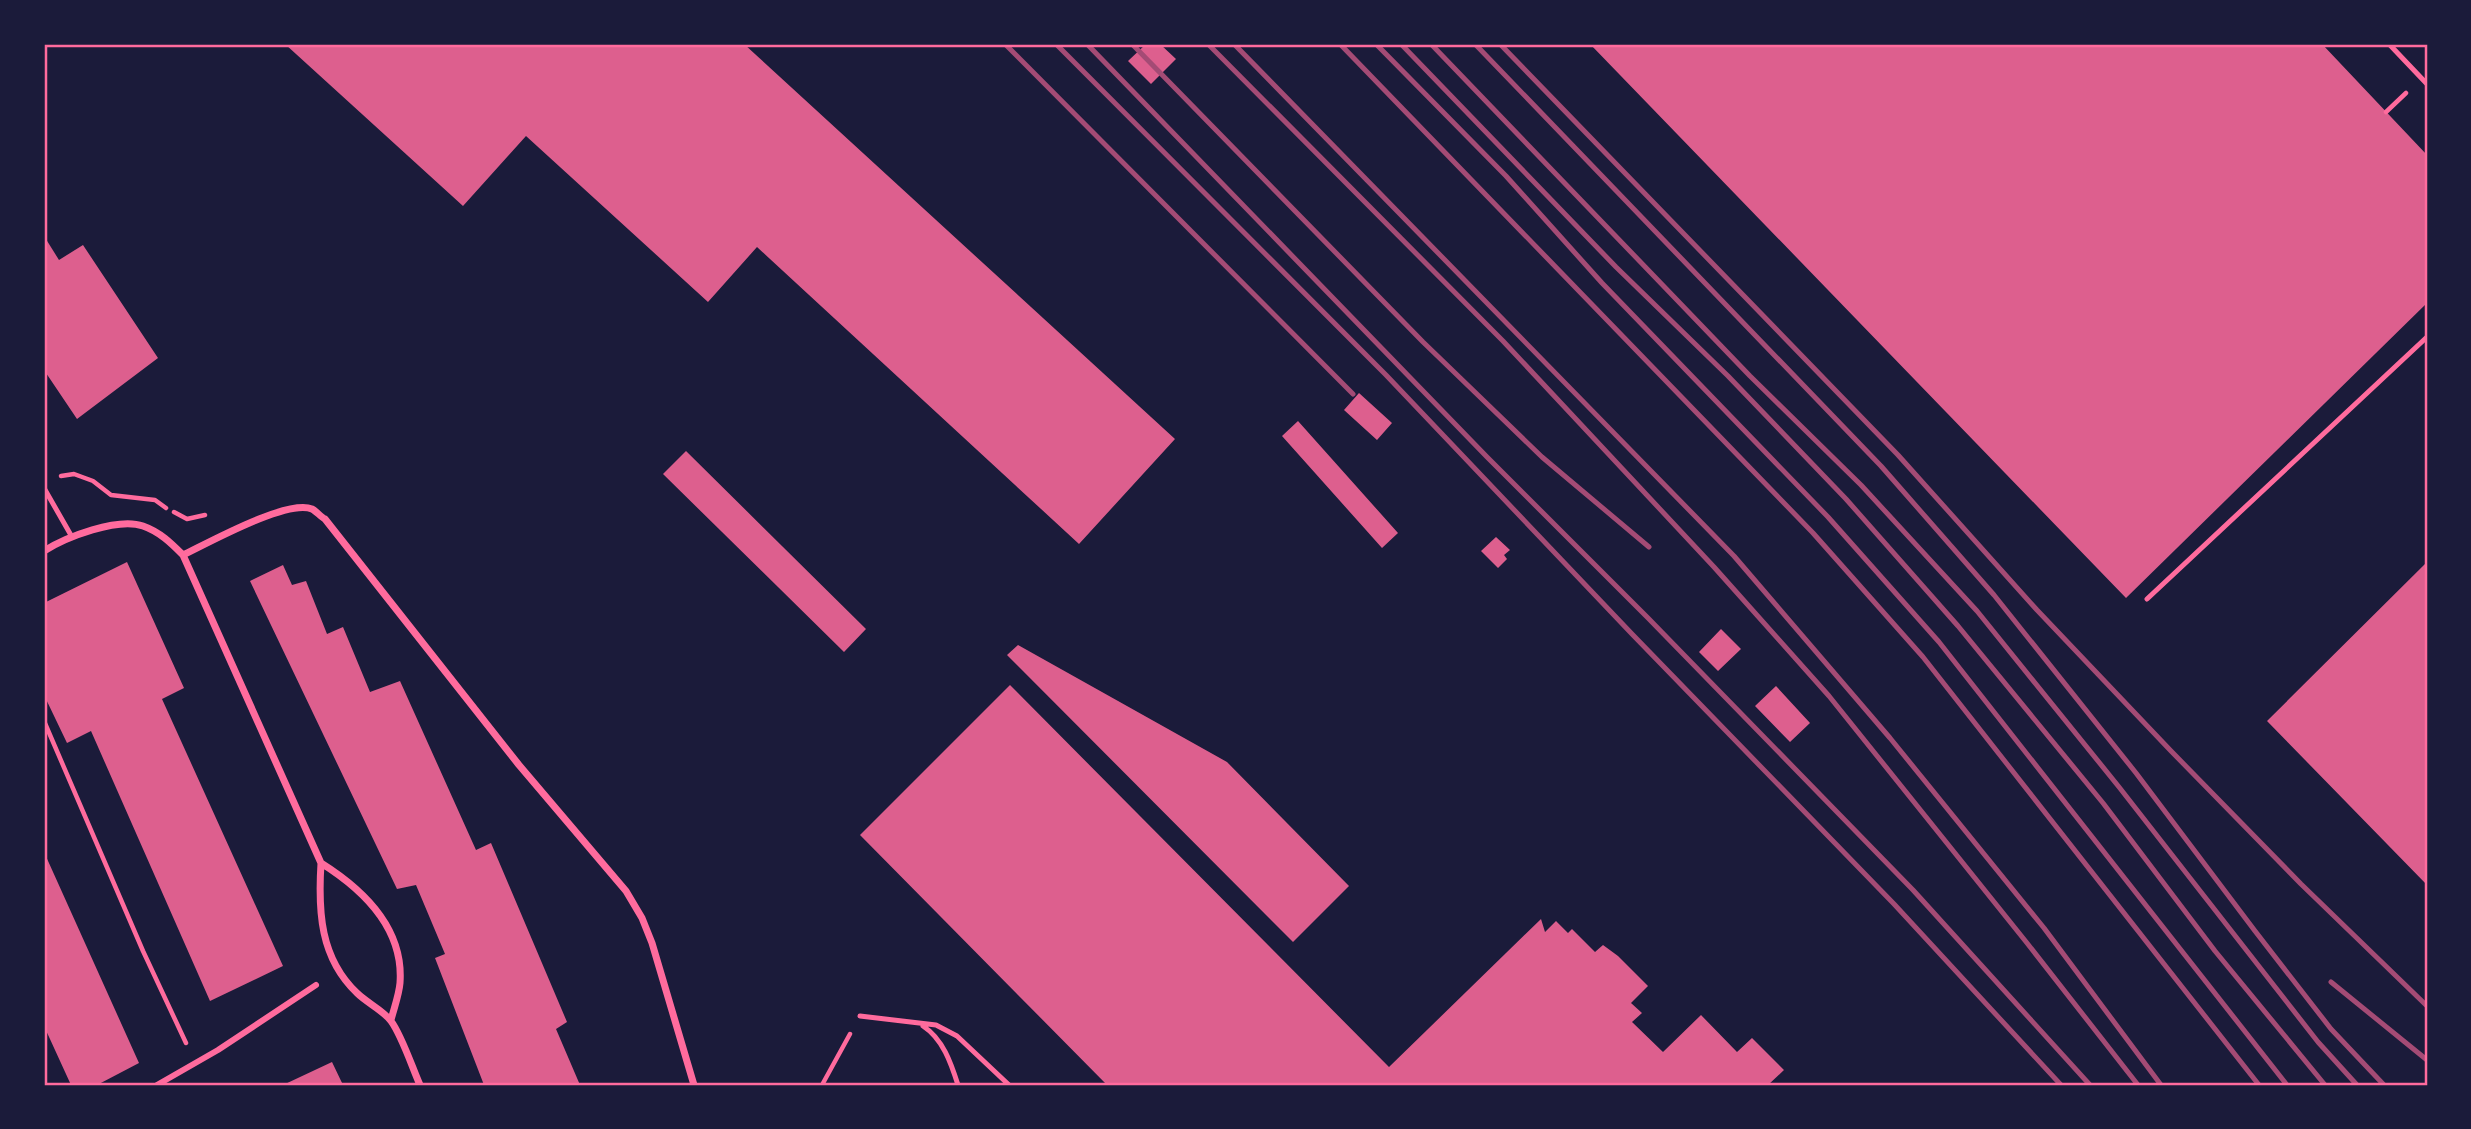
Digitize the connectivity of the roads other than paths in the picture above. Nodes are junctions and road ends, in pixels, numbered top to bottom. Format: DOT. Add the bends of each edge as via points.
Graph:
graph roads {
  1 [pos="2389,44"];
  2 [pos="2427,84"];
  3 [pos="2427,337"];
  4 [pos="44,488"];
  5 [pos="72,537"];
  6 [pos="44,551"];
  7 [pos="183,555"];
  8 [pos="2147,599"];
  9 [pos="321,863"];
  10 [pos="316,985"];
  11 [pos="860,1016"];
  12 [pos="391,1020"];
  13 [pos="921,1023"];
  14 [pos="157,1085"];
  15 [pos="420,1085"];
  16 [pos="694,1085"];
  17 [pos="958,1085"];
  18 [pos="1009,1085"];
  1 -- 2 [label="lane"];
  3 -- 8 [label="lane"];
  4 -- 5 [label="lane"];
  5 -- 6 [label="street"];
  5 -- 7 [label="street" via="111,525 141,525 165,537"];
  7 -- 9 [label="street"];
  7 -- 16 [label="street" via="275,512 311,509 325,519 519,765 626,891 652,943"];
  9 -- 12 [label="street" via="321,926 333,964 356,993"];
  9 -- 12 [label="street" via="350,881 374,906 398,947 400,984"];
  10 -- 14 [label="street"];
  11 -- 13 [label="lane"];
  12 -- 15 [label="street"];
  13 -- 17 [label="lane" via="943,1048"];
  13 -- 18 [label="lane" via="957,1036"];
}
